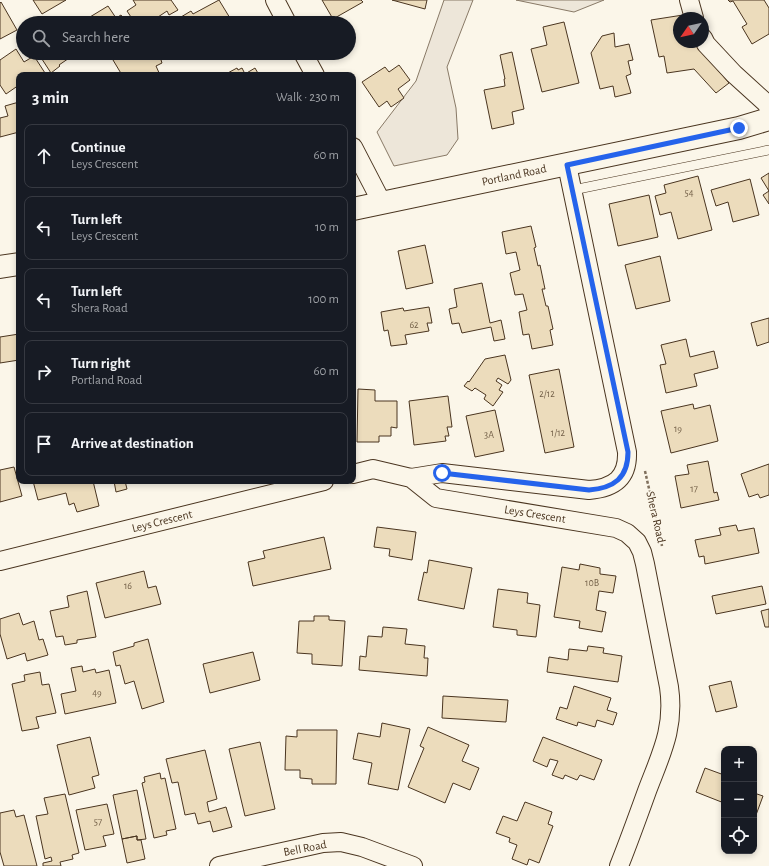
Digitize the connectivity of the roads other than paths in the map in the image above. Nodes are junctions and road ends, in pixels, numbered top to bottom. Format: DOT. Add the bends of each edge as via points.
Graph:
graph roads {
  1 [pos="275,0"];
  2 [pos="689,0"];
  3 [pos="692,12"];
  4 [pos="283,16"];
  5 [pos="709,47"];
  6 [pos="307,60"];
  7 [pos="313,72"];
  8 [pos="769,108"];
  9 [pos="769,119"];
  10 [pos="769,150"];
  11 [pos="356,153"];
  12 [pos="567,165"];
  13 [pos="573,190"];
  14 [pos="382,203"];
  15 [pos="356,207"];
  16 [pos="16,264"];
  17 [pos="0,267"];
  18 [pos="356,473"];
  19 [pos="411,478"];
  20 [pos="312,484"];
  21 [pos="0,561"];
  22 [pos="219,866"];
  23 [pos="413,866"];
  24 [pos="619,866"];
  1 -- 4 [label="street"];
  2 -- 3 [label="street"];
  5 -- 8 [label="street"];
  6 -- 7 [label="street"];
  9 -- 12 [label="street, Portland Road" via="739,128"];
  10 -- 13 [label="lane"];
  11 -- 14 [label="street"];
  12 -- 13 [label="street"];
  12 -- 14 [label="street, Portland Road"];
  13 -- 19 [label="street, Leys Crescent" via="628,452 626,469 620,479 598,490 442,473"];
  14 -- 15 [label="street, Portland Road"];
  16 -- 17 [label="street"];
  18 -- 19 [label="street, Leys Crescent" via="373,469"];
  19 -- 24 [label="street, Leys Crescent" via="436,498 616,528 636,542 642,552 669,687 670,725"];
  20 -- 21 [label="street, Leys Crescent"];
  22 -- 23 [label="street, Bell Road" via="323,843 341,842"];
}
